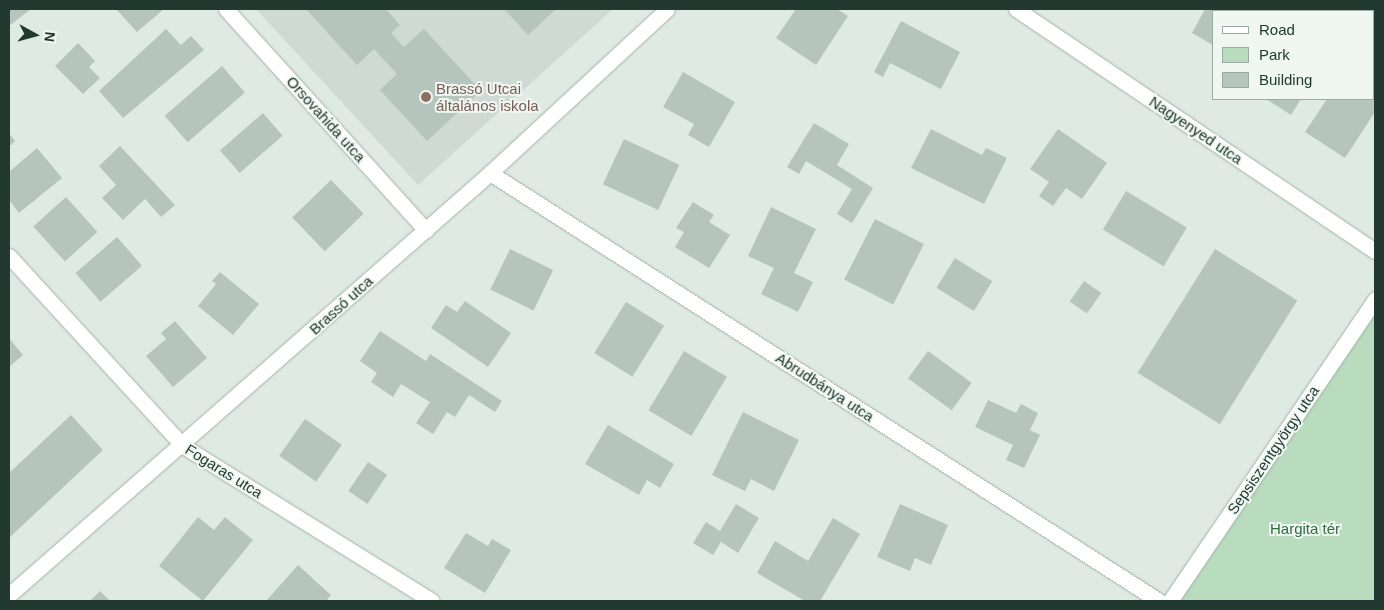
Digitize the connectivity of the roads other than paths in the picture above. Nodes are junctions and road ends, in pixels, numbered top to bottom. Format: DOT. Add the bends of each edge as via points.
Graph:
graph roads {
  1 [pos="226,9"];
  2 [pos="667,9"];
  3 [pos="1016,9"];
  4 [pos="490,172"];
  5 [pos="426,230"];
  6 [pos="1375,251"];
  7 [pos="9,256"];
  8 [pos="1375,300"];
  9 [pos="182,446"];
  10 [pos="9,595"];
  11 [pos="432,601"];
  12 [pos="1159,601"];
  13 [pos="1170,601"];
  1 -- 5 [label="street, Orsovahida utca"];
  2 -- 4 [label="street, Brassó utca"];
  3 -- 6 [label="street, Nagyenyed utca"];
  4 -- 5 [label="street, Brassó utca"];
  4 -- 12 [label="street, Abrudbánya utca"];
  5 -- 9 [label="street, Brassó utca"];
  7 -- 9 [label="street, Fogaras utca"];
  8 -- 13 [label="street, Sepsiszentgyörgy utca"];
  9 -- 10 [label="street, Brassó utca"];
  9 -- 11 [label="street, Fogaras utca"];
}
